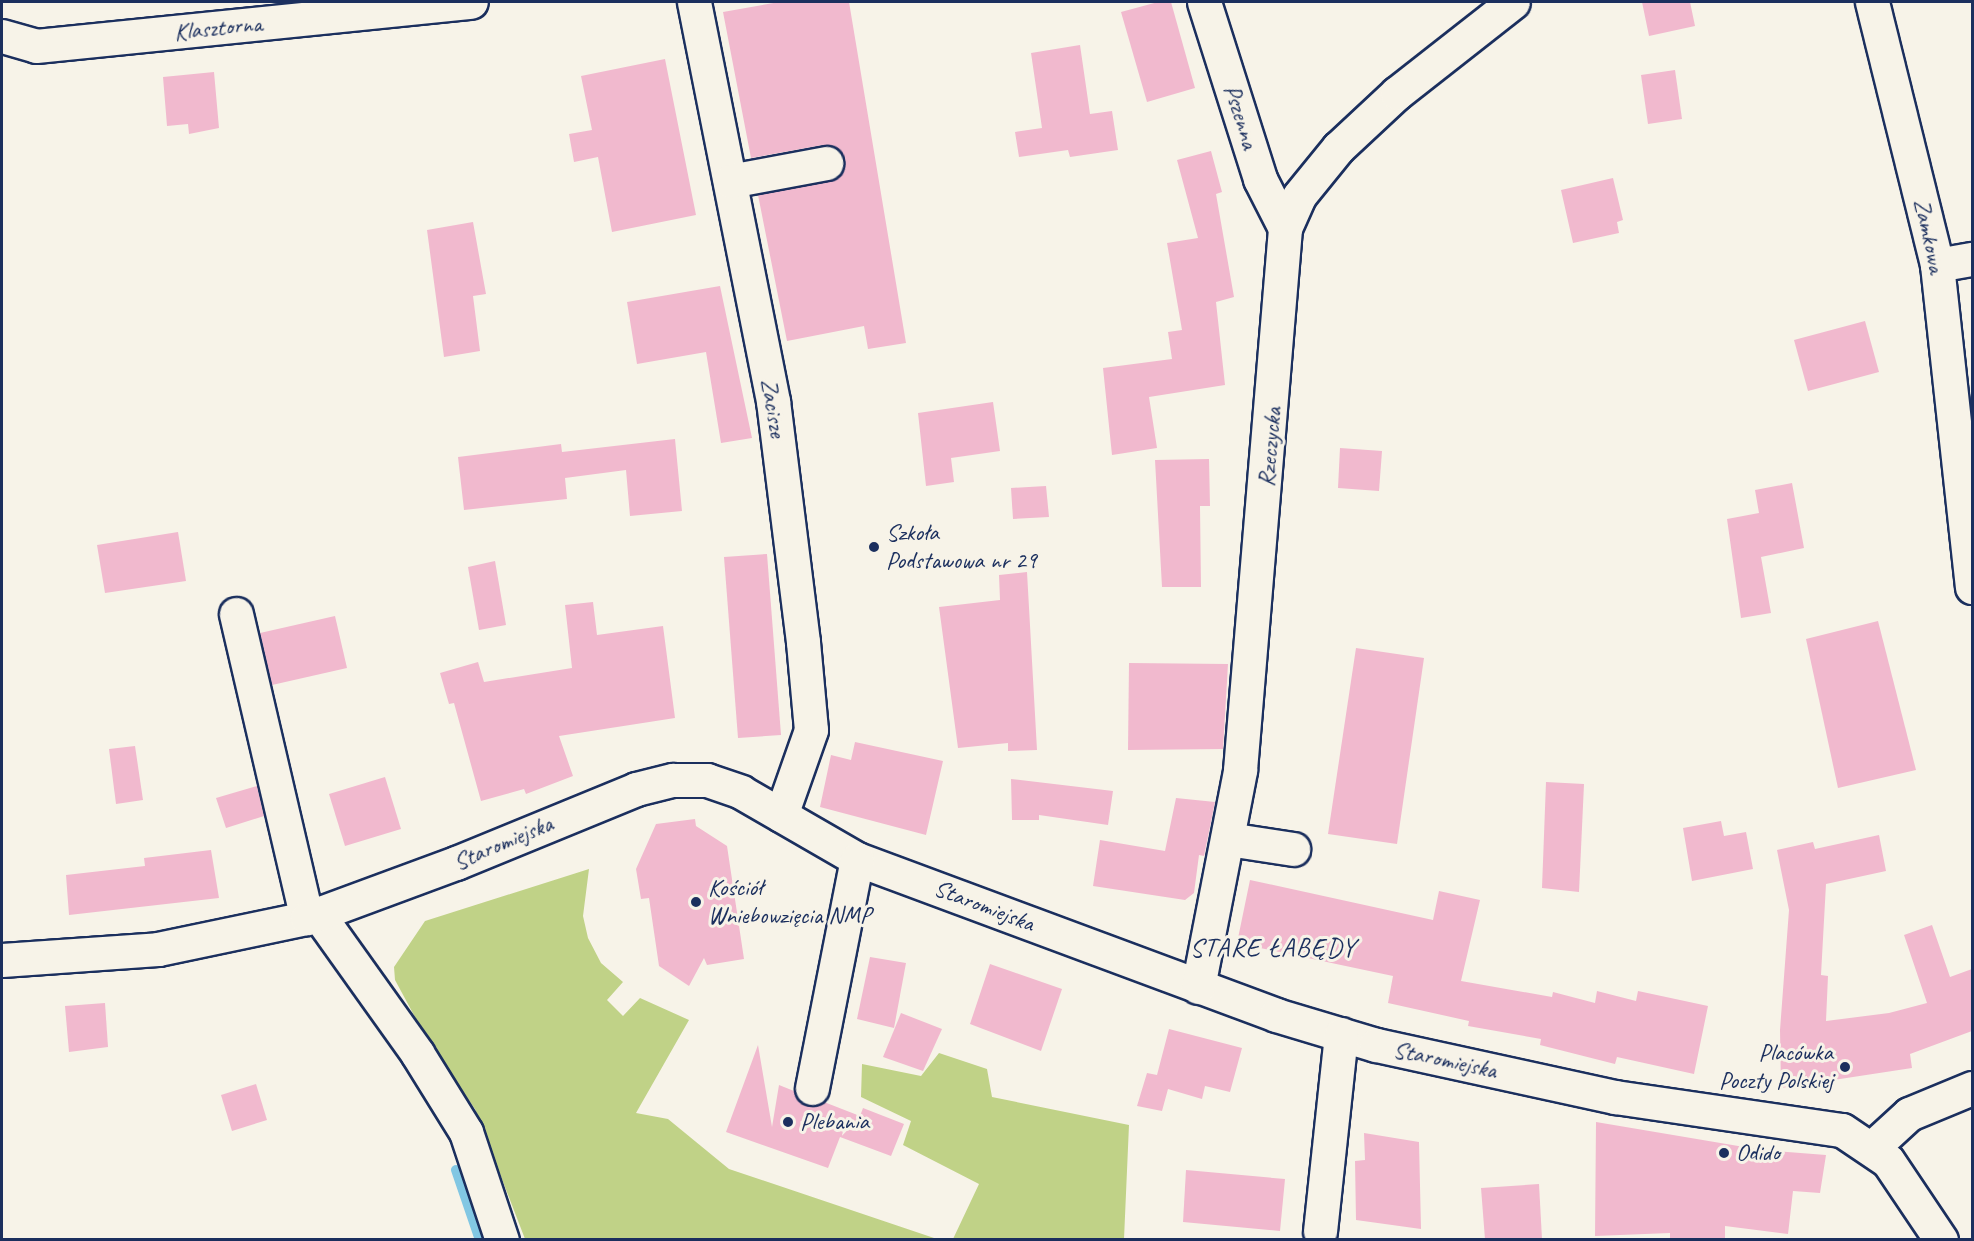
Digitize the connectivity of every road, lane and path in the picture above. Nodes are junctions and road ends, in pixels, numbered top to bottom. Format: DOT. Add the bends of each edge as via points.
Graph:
graph roads {
  1 [pos="471,2"];
  2 [pos="694,2"];
  3 [pos="1204,2"];
  4 [pos="1513,2"];
  5 [pos="1872,2"];
  6 [pos="236,14"];
  7 [pos="2,36"];
  8 [pos="826,163"];
  9 [pos="730,181"];
  10 [pos="1285,228"];
  11 [pos="1972,259"];
  12 [pos="1937,265"];
  13 [pos="1966,474"];
  14 [pos="1972,587"];
  15 [pos="236,614"];
  16 [pos="781,815"];
  17 [pos="1228,839"];
  18 [pos="1293,849"];
  19 [pos="857,859"];
  20 [pos="312,916"];
  21 [pos="2,960"];
  22 [pos="1198,987"];
  23 [pos="1341,1034"];
  24 [pos="812,1088"];
  25 [pos="1972,1088"];
  26 [pos="1873,1147"];
  27 [pos="1320,1231"];
  28 [pos="502,1239"];
  29 [pos="1941,1239"];
  1 -- 6 [label="street, Klasztorna"];
  2 -- 9 [label="street, Zacisze"];
  3 -- 10 [label="street, Pszenna" via="1260,179"];
  4 -- 10 [label="street, Rzeczycka" via="1397,93 1338,148 1299,196"];
  5 -- 12 [label="street, Zamkowa"];
  6 -- 7 [label="street, Klasztorna" via="36,46"];
  8 -- 9 [label="street"];
  9 -- 16 [label="street, Zacisze" via="789,506 811,730"];
  10 -- 17 [label="street, Rzeczycka" via="1261,559 1240,770"];
  11 -- 12 [label="street"];
  12 -- 13 [label="street, Zamkowa"];
  13 -- 14 [label="street, Zamkowa"];
  15 -- 20 [label="street"];
  16 -- 19 [label="street, Staromiejska"];
  16 -- 20 [label="street, Staromiejska" via="720,783 681,779 651,784"];
  17 -- 18 [label="street"];
  17 -- 22 [label="street, Rzeczycka"];
  19 -- 22 [label="street, Staromiejska"];
  19 -- 24 [label="street"];
  20 -- 21 [label="street, Staromiejska" via="158,950"];
  20 -- 28 [label="street" via="417,1053 466,1132"];
  22 -- 23 [label="street, Staromiejska"];
  23 -- 26 [label="street, Staromiejska" via="1615,1097 1842,1130"];
  23 -- 27 [label="street"];
  25 -- 26 [label="street" via="1909,1114"];
  26 -- 29 [label="street, Staromiejska" via="1901,1176"];
}
